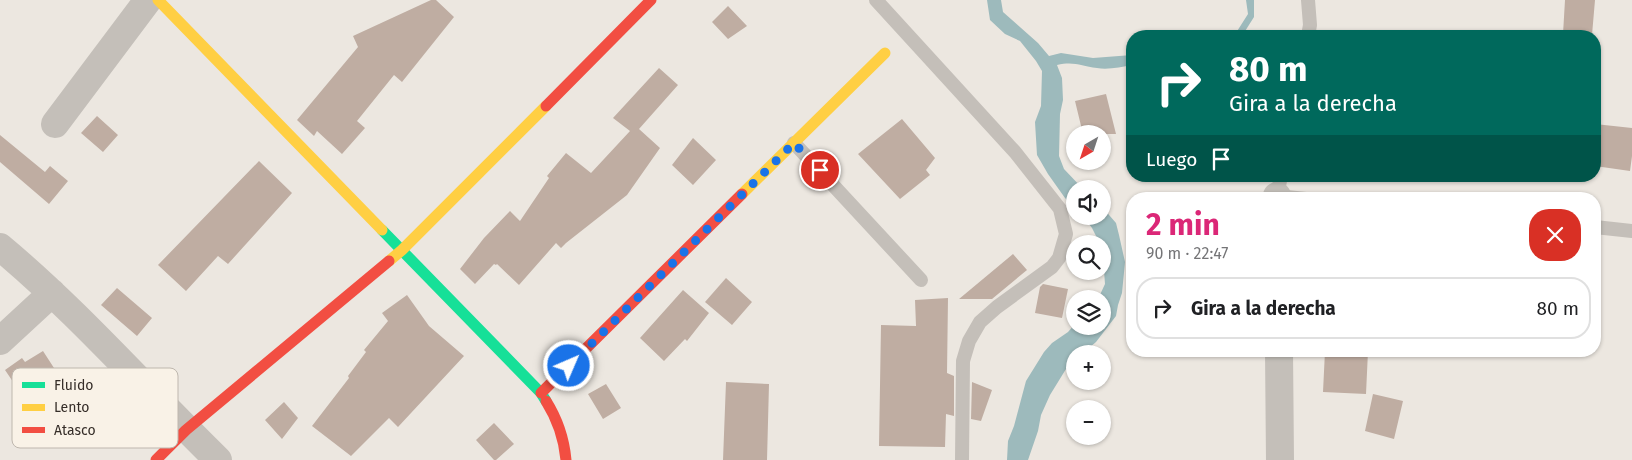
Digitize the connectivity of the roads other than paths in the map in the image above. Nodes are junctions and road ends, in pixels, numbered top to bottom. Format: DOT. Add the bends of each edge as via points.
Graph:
graph roads {
  1 [pos="148,0"];
  2 [pos="158,0"];
  3 [pos="651,0"];
  4 [pos="876,0"];
  5 [pos="1308,0"];
  6 [pos="1309,30"];
  7 [pos="885,53"];
  8 [pos="55,124"];
  9 [pos="794,143"];
  10 [pos="1601,228"];
  11 [pos="1632,231"];
  12 [pos="0,247"];
  13 [pos="402,250"];
  14 [pos="921,280"];
  15 [pos="52,293"];
  16 [pos="0,341"];
  17 [pos="1279,357"];
  18 [pos="125,368"];
  19 [pos="541,393"];
  20 [pos="178,422"];
  21 [pos="186,430"];
  22 [pos="178,438"];
  23 [pos="168,448"];
  24 [pos="156,460"];
  25 [pos="218,460"];
  26 [pos="566,460"];
  27 [pos="962,460"];
  28 [pos="1280,460"];
  1 -- 8 [label="street"];
  2 -- 13 [label="street"];
  3 -- 13 [label="street"];
  4 -- 27 [label="lane" via="1016,152 1060,209 1064,223 1066,234 1059,258 1052,267 980,322 969,341 963,361"];
  5 -- 6 [label="lane"];
  7 -- 9 [label="street"];
  9 -- 14 [label="lane"];
  9 -- 19 [label="street"];
  10 -- 11 [label="lane"];
  12 -- 15 [label="street"];
  13 -- 19 [label="street"];
  13 -- 21 [label="street"];
  15 -- 16 [label="street"];
  15 -- 18 [label="street"];
  17 -- 28 [label="street"];
  19 -- 26 [label="street" via="563,432"];
  20 -- 21 [label="street"];
  21 -- 22 [label="street"];
  21 -- 25 [label="street"];
  23 -- 24 [label="street"];
}
